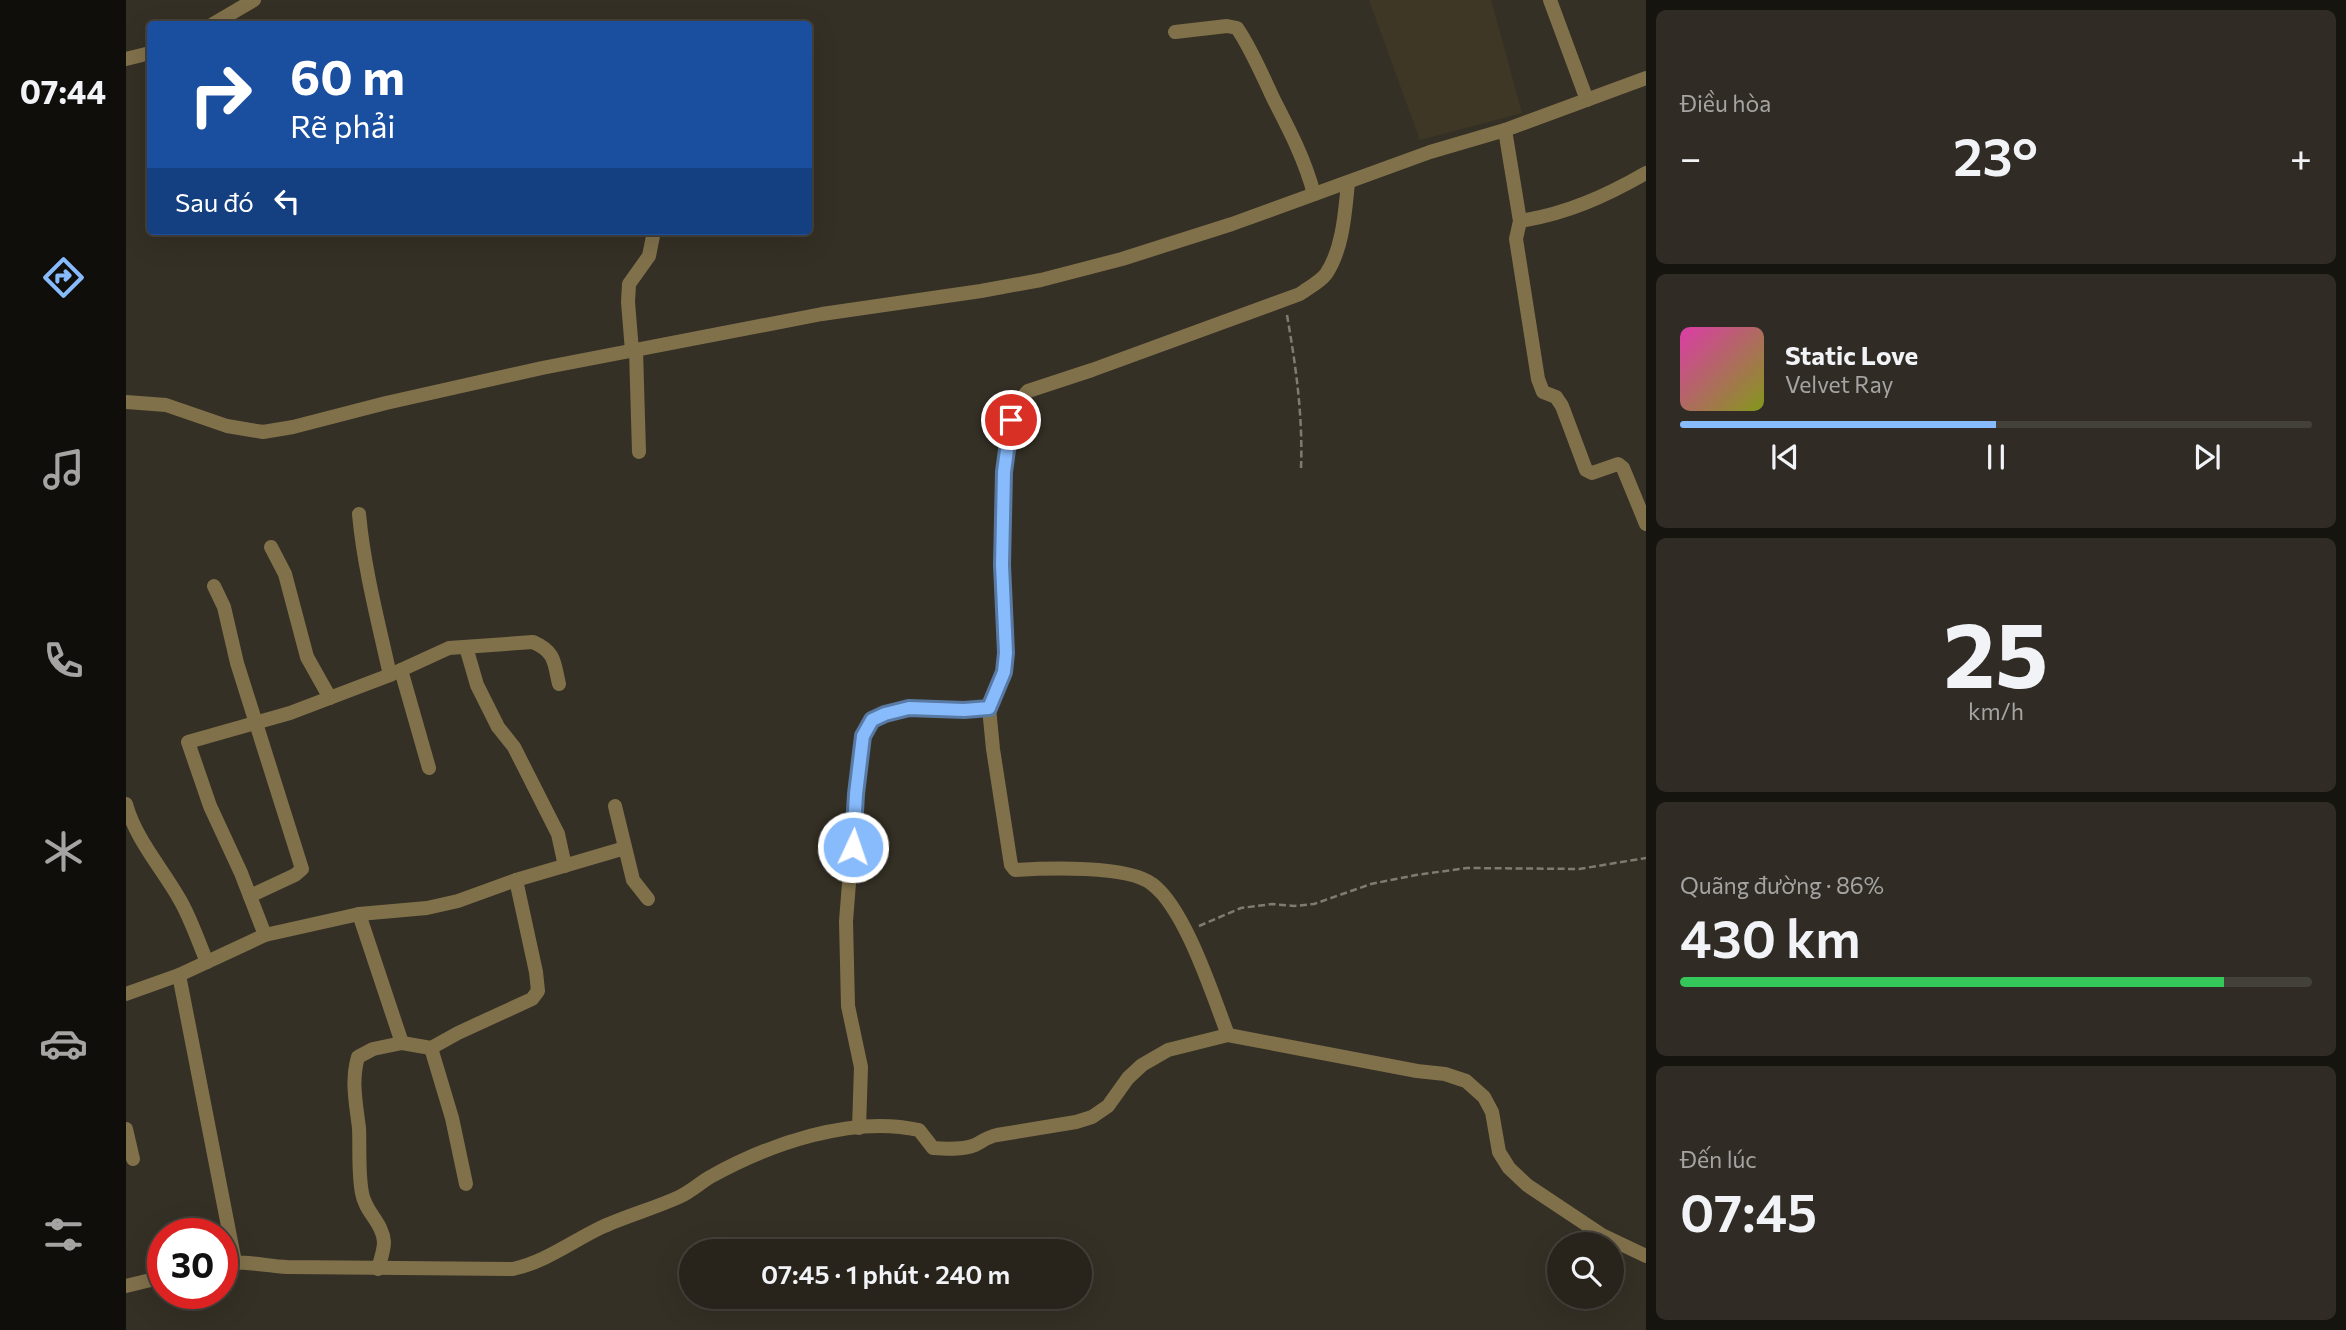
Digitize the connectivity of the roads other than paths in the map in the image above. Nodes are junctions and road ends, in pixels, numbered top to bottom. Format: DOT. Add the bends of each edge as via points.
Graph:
graph roads {
  1 [pos="254,0"];
  2 [pos="1550,0"];
  3 [pos="218,21"];
  4 [pos="1175,32"];
  5 [pos="147,54"];
  6 [pos="126,59"];
  7 [pos="1646,78"];
  8 [pos="1587,100"];
  9 [pos="1505,130"];
  10 [pos="1646,173"];
  11 [pos="1348,183"];
  12 [pos="1314,194"];
  13 [pos="1520,221"];
  14 [pos="653,235"];
  15 [pos="634,350"];
  16 [pos="126,402"];
  17 [pos="639,452"];
  18 [pos="359,514"];
  19 [pos="1646,524"];
  20 [pos="271,547"];
  21 [pos="214,586"];
  22 [pos="466,647"];
  23 [pos="396,673"];
  24 [pos="559,684"];
  25 [pos="330,698"];
  26 [pos="989,708"];
  27 [pos="256,723"];
  28 [pos="429,768"];
  29 [pos="126,804"];
  30 [pos="615,806"];
  31 [pos="625,848"];
  32 [pos="565,866"];
  33 [pos="516,880"];
  34 [pos="250,896"];
  35 [pos="648,899"];
  36 [pos="359,914"];
  37 [pos="265,935"];
  38 [pos="206,962"];
  39 [pos="180,975"];
  40 [pos="126,994"];
  41 [pos="1228,1035"];
  42 [pos="402,1043"];
  43 [pos="430,1048"];
  44 [pos="859,1128"];
  45 [pos="126,1129"];
  46 [pos="133,1159"];
  47 [pos="466,1184"];
  48 [pos="221,1218"];
  49 [pos="1646,1256"];
  50 [pos="238,1264"];
  51 [pos="378,1269"];
  52 [pos="147,1281"];
  53 [pos="126,1286"];
  1 -- 3 [label="street"];
  2 -- 8 [label="street"];
  4 -- 12 [label="street" via="1237,28 1295,141"];
  5 -- 6 [label="street"];
  7 -- 8 [label="street"];
  8 -- 9 [label="street"];
  9 -- 11 [label="street"];
  9 -- 13 [label="street"];
  10 -- 13 [label="street" via="1598,199 1548,217"];
  11 -- 12 [label="street"];
  11 -- 26 [label="street" via="1337,247 1325,275 1300,295 1022,396 1011,420 1004,472 1004,672"];
  12 -- 15 [label="street" via="1122,259 1041,280 822,314"];
  13 -- 19 [label="street" via="1517,239 1534,363 1544,392 1562,406 1586,470 1592,473 1618,464 1623,468"];
  14 -- 15 [label="street" via="649,256 629,285"];
  15 -- 16 [label="street" via="263,432 227,426 166,405"];
  15 -- 17 [label="street"];
  18 -- 23 [label="street" via="372,592"];
  20 -- 25 [label="street" via="285,573 307,657"];
  21 -- 27 [label="street"];
  22 -- 23 [label="street" via="449,648"];
  22 -- 24 [label="street" via="533,642 552,655"];
  22 -- 32 [label="street" via="477,685 558,834"];
  23 -- 25 [label="street"];
  23 -- 28 [label="street"];
  25 -- 27 [label="street"];
  26 -- 41 [label="street" via="1011,866 1015,870 1097,870 1152,883 1186,933"];
  26 -- 44 [label="street" via="909,708 872,720 863,736 846,921 848,1006 861,1067"];
  27 -- 34 [label="street" via="302,869"];
  27 -- 34 [label="street" via="188,742"];
  29 -- 38 [label="street" via="143,843 182,902"];
  30 -- 31 [label="street"];
  31 -- 32 [label="street"];
  31 -- 35 [label="street" via="633,880"];
  32 -- 33 [label="street"];
  33 -- 36 [label="street" via="426,908"];
  33 -- 43 [label="street" via="538,991 532,999"];
  34 -- 37 [label="street"];
  36 -- 37 [label="street"];
  36 -- 42 [label="street"];
  37 -- 38 [label="street"];
  38 -- 39 [label="street"];
  39 -- 40 [label="street"];
  39 -- 48 [label="street"];
  41 -- 44 [label="street" via="1151,1060 1128,1079 1108,1106 1076,1122 997,1135 951,1149 933,1148 919,1130 902,1126"];
  41 -- 49 [label="street" via="1466,1081 1484,1097 1492,1112 1499,1152 1509,1168 1602,1235"];
  42 -- 43 [label="street"];
  42 -- 51 [label="street" via="358,1057 354,1071 362,1193 384,1245"];
  43 -- 47 [label="street"];
  44 -- 51 [label="street" via="806,1137 768,1151 709,1177 682,1196 601,1227 531,1265 513,1269"];
  45 -- 46 [label="street"];
  50 -- 51 [label="street"];
  52 -- 53 [label="street"];
}
